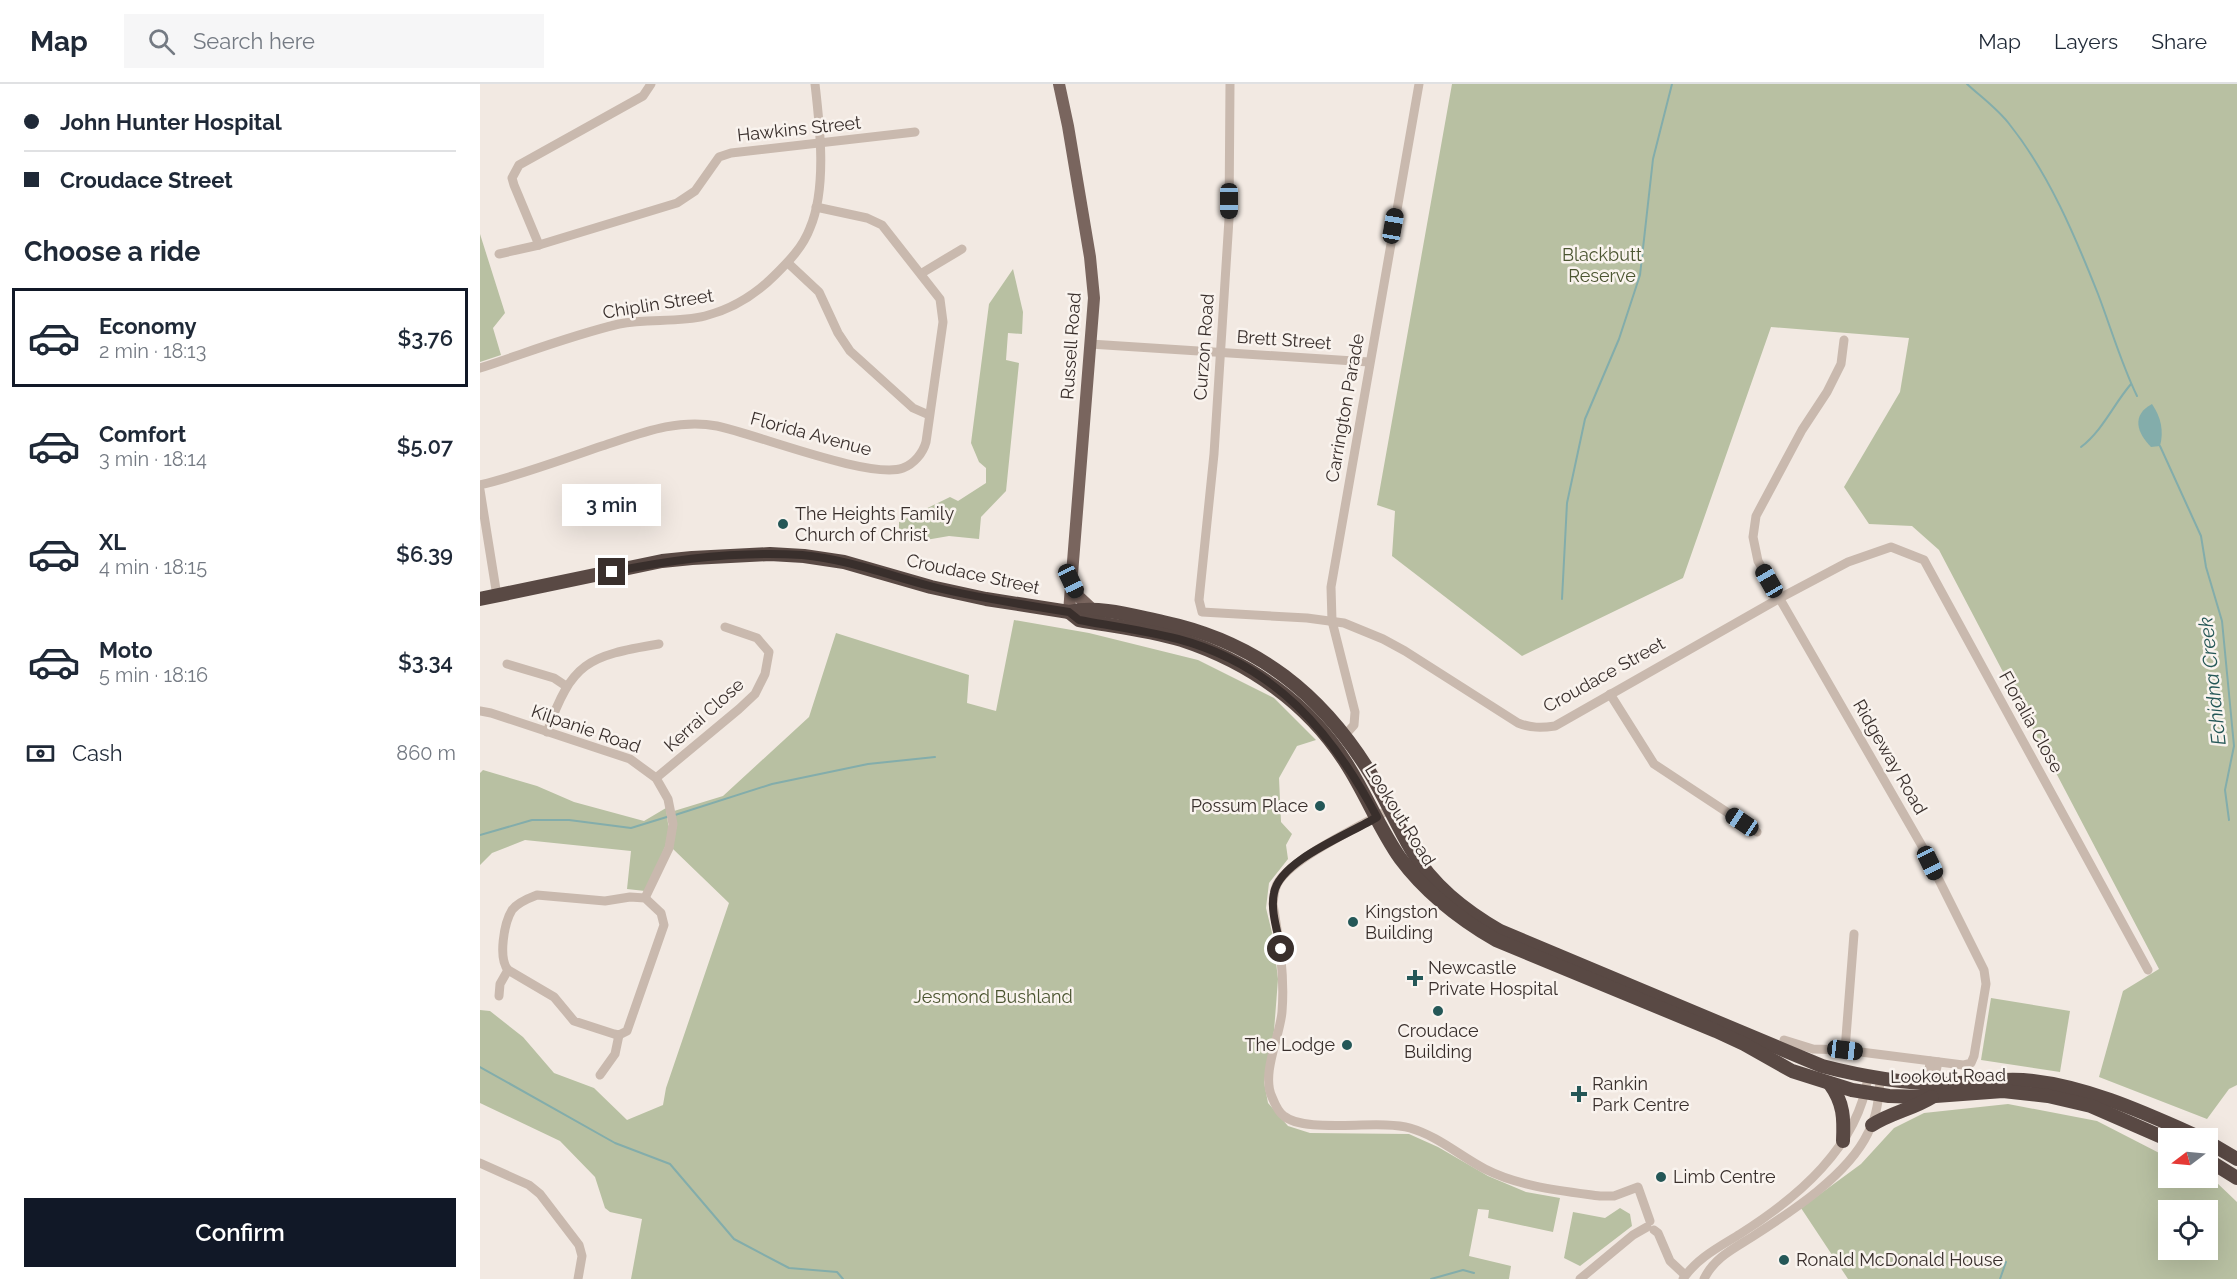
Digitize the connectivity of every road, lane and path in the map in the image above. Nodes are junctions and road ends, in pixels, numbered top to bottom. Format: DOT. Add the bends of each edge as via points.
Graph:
graph roads {
  1 [pos="651,84"];
  2 [pos="815,84"];
  3 [pos="1059,84"];
  4 [pos="1230,84"];
  5 [pos="1419,84"];
  6 [pos="915,132"];
  7 [pos="821,143"];
  8 [pos="816,207"];
  9 [pos="539,244"];
  10 [pos="962,249"];
  11 [pos="499,254"];
  12 [pos="788,262"];
  13 [pos="922,273"];
  14 [pos="1844,340"];
  15 [pos="1090,344"];
  16 [pos="1219,352"];
  17 [pos="1369,362"];
  18 [pos="480,368"];
  19 [pos="929,415"];
  20 [pos="480,485"];
  21 [pos="480,490"];
  22 [pos="1848,562"];
  23 [pos="1071,581"];
  24 [pos="497,597"];
  25 [pos="1780,598"];
  26 [pos="480,599"];
  27 [pos="1093,610"];
  28 [pos="1069,612"];
  29 [pos="1202,612"];
  30 [pos="1332,621"];
  31 [pos="724,627"];
  32 [pos="659,644"];
  33 [pos="507,664"];
  34 [pos="566,686"];
  35 [pos="1610,694"];
  36 [pos="480,711"];
  37 [pos="547,732"];
  38 [pos="1345,735"];
  39 [pos="656,778"];
  40 [pos="1390,809"];
  41 [pos="1377,817"];
  42 [pos="1757,832"];
  43 [pos="645,898"];
  44 [pos="1854,934"];
  45 [pos="508,970"];
  46 [pos="2148,970"];
  47 [pos="499,996"];
  48 [pos="619,1035"];
  49 [pos="1784,1040"];
  50 [pos="1845,1050"];
  51 [pos="1934,1062"];
  52 [pos="600,1075"];
  53 [pos="1874,1078"];
  54 [pos="1919,1083"];
  55 [pos="1830,1084"];
  56 [pos="1942,1084"];
  57 [pos="1873,1094"];
  58 [pos="1934,1096"];
  59 [pos="1872,1125"];
  60 [pos="2178,1128"];
  61 [pos="2158,1135"];
  62 [pos="1843,1141"];
  63 [pos="2218,1148"];
  64 [pos="2237,1159"];
  65 [pos="480,1163"];
  66 [pos="2218,1166"];
  67 [pos="2237,1178"];
  68 [pos="1650,1226"];
  69 [pos="1686,1276"];
  70 [pos="578,1279"];
  71 [pos="1580,1279"];
  72 [pos="1704,1279"];
  1 -- 9 [label="street" via="643,96 514,171 514,185"];
  2 -- 7 [label="street, Chiplin Street"];
  3 -- 15 [label="main road, Russell Road" via="1092,268"];
  4 -- 16 [label="street, Curzon Road" via="1229,219"];
  5 -- 17 [label="street, Carrington Parade"];
  6 -- 7 [label="street, Hawkins Street"];
  7 -- 8 [label="street, Chiplin Street"];
  7 -- 9 [label="street, Hawkins Street" via="723,155 695,191 677,203"];
  8 -- 12 [label="street, Chiplin Street" via="810,229"];
  8 -- 13 [label="street, Florida Avenue" via="876,221"];
  9 -- 11 [label="street, Hawkins Street"];
  10 -- 13 [label="street"];
  12 -- 18 [label="street, Chiplin Street" via="752,296 717,312 615,325"];
  12 -- 19 [label="street" via="819,292 850,351 913,408"];
  13 -- 19 [label="street, Florida Avenue" via="940,299 943,314"];
  14 -- 25 [label="street, Ridgeway Road" via="1841,364 1756,516 1753,537 1758,561"];
  15 -- 16 [label="street, Brett Street"];
  15 -- 23 [label="main road, Russell Road"];
  16 -- 17 [label="street, Brett Street"];
  16 -- 29 [label="street, Curzon Road" via="1214,454 1199,600"];
  17 -- 30 [label="street, Carrington Parade" via="1331,587"];
  19 -- 20 [label="street, Florida Avenue" via="921,454 894,470 858,466 729,429 692,424 651,430"];
  21 -- 24 [label="street"];
  22 -- 25 [label="street, Croudace Street"];
  22 -- 46 [label="street, Floralia Close" via="1891,547 1924,560"];
  23 -- 27 [label="main road" via="1079,597"];
  23 -- 28 [label="main road, Russell Road"];
  24 -- 26 [label="highway, Croudace Street"];
  24 -- 28 [label="highway, Croudace Street" via="662,561 781,555 844,562 986,599"];
  25 -- 35 [label="street, Croudace Street"];
  25 -- 51 [label="street, Ridgeway Road" via="1922,846 1984,970 1986,984 1971,1063"];
  27 -- 28 [label="highway, Lookout Road"];
  27 -- 38 [label="highway, Lookout Road" via="1179,626 1229,642 1305,693"];
  28 -- 41 [label="highway, Lookout Road" via="1079,620 1180,639 1234,662 1269,683 1325,734"];
  29 -- 30 [label="street, Croudace Street"];
  30 -- 35 [label="street, Croudace Street" via="1398,647 1529,727 1555,726"];
  30 -- 38 [label="street, Carrington Parade" via="1356,712 1354,725"];
  31 -- 39 [label="street, Kerrai Close" via="757,638 769,652 761,684 739,710"];
  32 -- 34 [label="street" via="607,654 584,667"];
  33 -- 34 [label="street" via="554,678"];
  34 -- 37 [label="street"];
  35 -- 42 [label="street" via="1654,764"];
  36 -- 37 [label="street, Kilpanie Road"];
  37 -- 39 [label="street, Kilpanie Road" via="630,759"];
  38 -- 40 [label="highway, Lookout Road"];
  39 -- 43 [label="street, Kilpanie Road" via="668,799 673,824 669,848"];
  40 -- 41 [label="street"];
  40 -- 53 [label="highway, Lookout Road" via="1431,878 1473,915 1500,931 1812,1062"];
  41 -- 55 [label="highway, Lookout Road" via="1422,885 1478,930 1716,1031 1792,1071"];
  41 -- 68 [label="street" via="1295,864 1274,892 1283,972 1282,1014 1269,1082 1271,1095 1284,1116 1307,1125 1409,1128 1487,1170 1520,1182 1600,1196 1614,1196 1638,1187"];
  43 -- 45 [label="street" via="605,901 532,897 511,912 501,957"];
  43 -- 48 [label="street" via="661,913 664,925 630,1028"];
  44 -- 50 [label="street"];
  45 -- 47 [label="street" via="501,980"];
  45 -- 48 [label="street" via="554,997 574,1021"];
  48 -- 52 [label="street" via="615,1054"];
  49 -- 50 [label="street, Ridgeway Road" via="1813,1049"];
  50 -- 51 [label="street, Ridgeway Road"];
  51 -- 54 [label="street, Lookout Road"];
  51 -- 56 [label="street, Lookout Road"];
  53 -- 54 [label="highway, Lookout Road"];
  53 -- 57 [label="street"];
  54 -- 56 [label="highway, Lookout Road"];
  55 -- 57 [label="highway, Lookout Road"];
  55 -- 62 [label="highway" via="1843,1108"];
  56 -- 60 [label="highway, Lookout Road" via="2012,1080 2043,1083 2112,1101"];
  57 -- 58 [label="highway, Lookout Road"];
  57 -- 59 [label="street"];
  57 -- 62 [label="street"];
  58 -- 59 [label="highway"];
  58 -- 61 [label="highway, Lookout Road" via="2003,1091 2048,1096 2091,1106"];
  59 -- 72 [label="street" via="1842,1169 1770,1226 1714,1262"];
  62 -- 69 [label="street" via="1793,1196 1715,1248"];
  63 -- 64 [label="highway"];
  65 -- 70 [label="street" via="540,1194 579,1245 582,1256"];
  66 -- 67 [label="highway"];
  68 -- 69 [label="street" via="1658,1233 1670,1262"];
  68 -- 71 [label="street" via="1633,1235"];
  69 -- 72 [label="street" via="1698,1274"];
}
